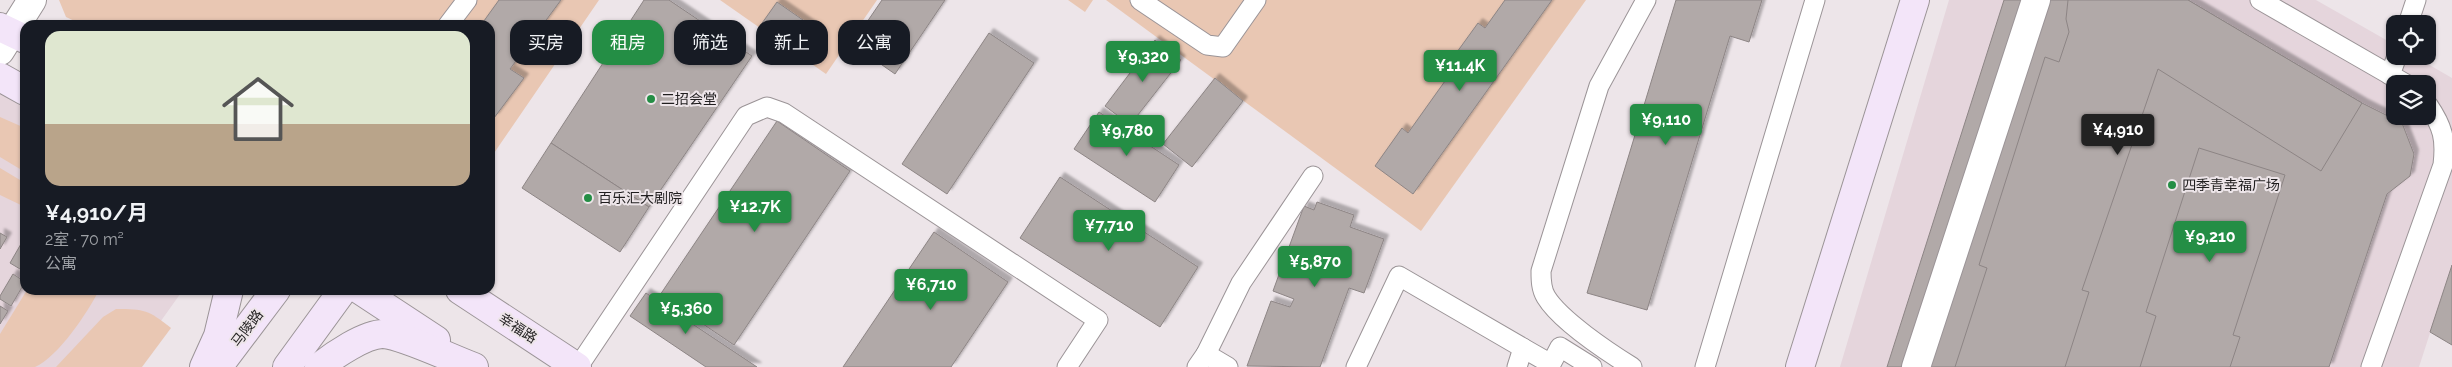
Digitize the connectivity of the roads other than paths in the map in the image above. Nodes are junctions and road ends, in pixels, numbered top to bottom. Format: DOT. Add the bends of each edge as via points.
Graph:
graph roads {
  1 [pos="32,0"];
  2 [pos="467,0"];
  3 [pos="1140,0"];
  4 [pos="1256,0"];
  5 [pos="1646,0"];
  6 [pos="1816,0"];
  7 [pos="1915,0"];
  8 [pos="2036,0"];
  9 [pos="2260,0"];
  10 [pos="2416,0"];
  11 [pos="2411,15"];
  12 [pos="452,20"];
  13 [pos="9,37"];
  14 [pos="2389,75"];
  15 [pos="0,77"];
  16 [pos="20,87"];
  17 [pos="2436,118"];
  18 [pos="1312,176"];
  19 [pos="228,295"];
  20 [pos="272,295"];
  21 [pos="339,295"];
  22 [pos="367,295"];
  23 [pos="468,295"];
  24 [pos="1523,348"];
  25 [pos="1201,360"];
  26 [pos="204,367"];
  27 [pos="218,367"];
  28 [pos="287,367"];
  29 [pos="319,367"];
  30 [pos="475,367"];
  31 [pos="578,367"];
  32 [pos="1067,367"];
  33 [pos="1228,367"];
  34 [pos="1356,367"];
  35 [pos="1517,367"];
  36 [pos="1592,367"];
  37 [pos="1632,367"];
  38 [pos="1705,367"];
  39 [pos="1800,367"];
  40 [pos="1916,367"];
  41 [pos="2371,367"];
  1 -- 13 [label="street"];
  2 -- 12 [label="lane"];
  3 -- 4 [label="lane" via="1207,45 1222,46"];
  5 -- 37 [label="lane" via="1599,86 1541,271 1541,285 1546,298 1557,312"];
  6 -- 38 [label="lane"];
  7 -- 39 [label="street"];
  8 -- 40 [label="street"];
  9 -- 14 [label="lane"];
  10 -- 11 [label="lane"];
  15 -- 16 [label="street"];
  17 -- 41 [label="lane" via="2446,143 2443,165"];
  18 -- 25 [label="lane" via="1240,283"];
  19 -- 26 [label="street" via="218,336"];
  20 -- 27 [label="street, 马陵路"];
  21 -- 28 [label="street"];
  22 -- 30 [label="street"];
  23 -- 31 [label="street, 幸福路"];
  24 -- 34 [label="lane" via="1399,276"];
  24 -- 35 [label="lane"];
  24 -- 36 [label="lane" via="1551,364 1560,346"];
  25 -- 33 [label="lane"];
  29 -- 30 [label="street" via="350,347 382,334"];
  31 -- 32 [label="lane" via="746,116 767,107 784,112 1098,320"];
}
